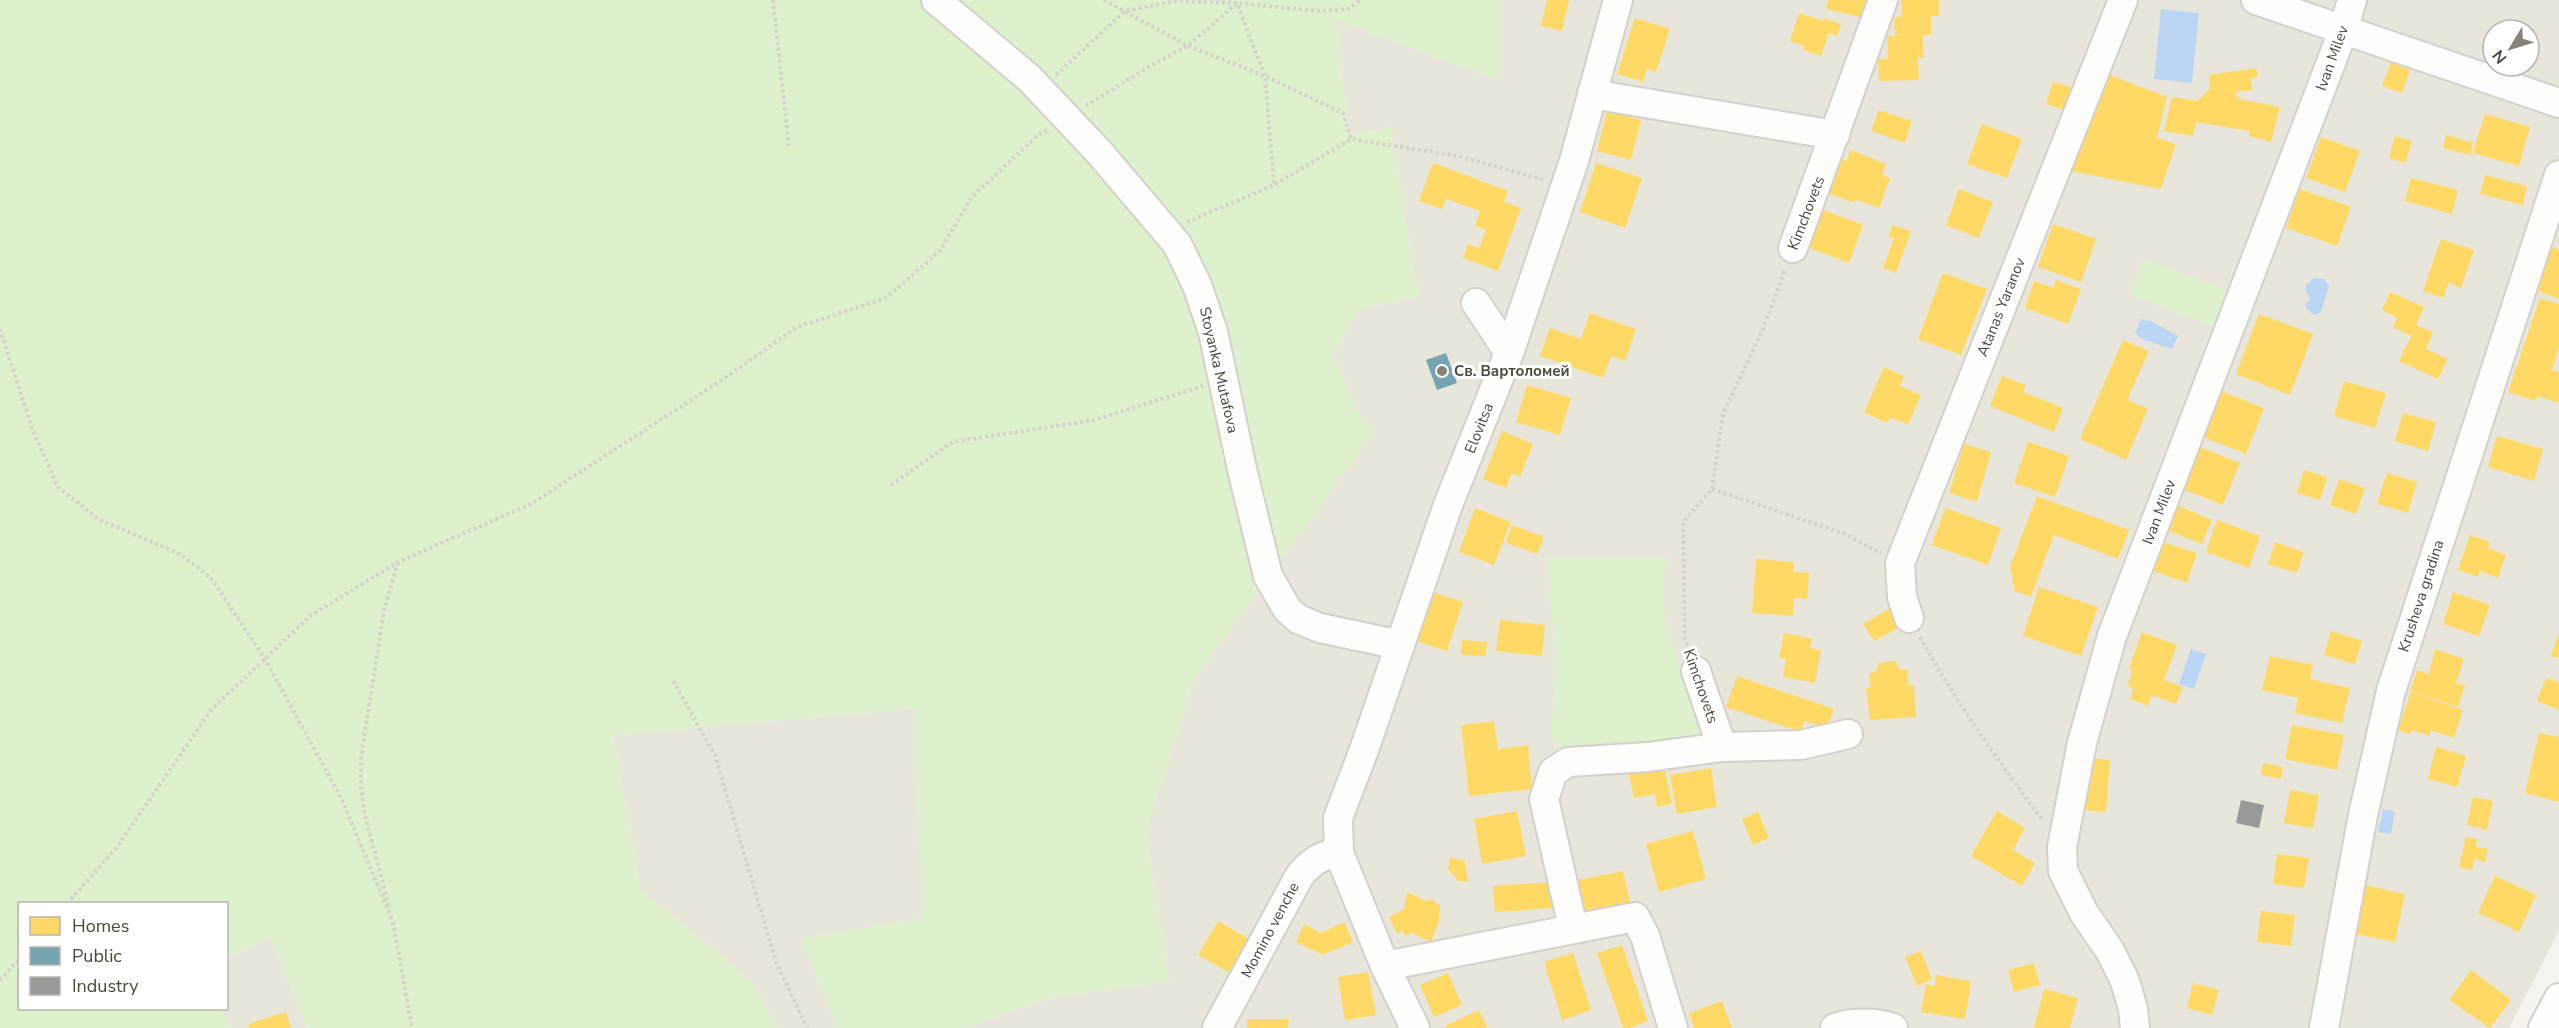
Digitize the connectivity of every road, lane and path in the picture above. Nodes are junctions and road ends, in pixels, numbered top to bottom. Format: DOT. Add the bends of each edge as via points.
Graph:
graph roads {
  1 [pos="773,0"];
  2 [pos="936,0"];
  3 [pos="1104,0"];
  4 [pos="1360,0"];
  5 [pos="1618,0"];
  6 [pos="1883,0"];
  7 [pos="2123,0"];
  8 [pos="2256,0"];
  9 [pos="2352,0"];
  10 [pos="1237,2"];
  11 [pos="1125,11"];
  12 [pos="2343,31"];
  13 [pos="1188,46"];
  14 [pos="1265,76"];
  15 [pos="1040,90"];
  16 [pos="1592,94"];
  17 [pos="2559,103"];
  18 [pos="1068,117"];
  19 [pos="1835,135"];
  20 [pos="1351,139"];
  21 [pos="789,150"];
  22 [pos="2559,175"];
  23 [pos="1274,185"];
  24 [pos="1566,185"];
  25 [pos="1167,231"];
  26 [pos="1793,248"];
  27 [pos="1476,303"];
  28 [pos="0,329"];
  29 [pos="1509,353"];
  30 [pos="1223,379"];
  31 [pos="891,485"];
  32 [pos="1712,489"];
  33 [pos="398,562"];
  34 [pos="1900,563"];
  35 [pos="1909,618"];
  36 [pos="1400,645"];
  37 [pos="265,659"];
  38 [pos="1696,671"];
  39 [pos="673,681"];
  40 [pos="1848,734"];
  41 [pos="1722,747"];
  42 [pos="2062,847"];
  43 [pos="1339,853"];
  44 [pos="68,902"];
  45 [pos="393,922"];
  46 [pos="1573,928"];
  47 [pos="18,960"];
  48 [pos="1385,966"];
  49 [pos="0,980"];
  50 [pos="2559,998"];
  51 [pos="412,1028"];
  52 [pos="807,1028"];
  53 [pos="1217,1028"];
  54 [pos="1415,1028"];
  55 [pos="1673,1028"];
  56 [pos="1835,1028"];
  57 [pos="1893,1028"];
  58 [pos="2135,1028"];
  59 [pos="2324,1028"];
  60 [pos="2543,1028"];
  1 -- 21 [label="path"];
  2 -- 15 [label="street, Stoyanka Mutafova"];
  3 -- 11 [label="path"];
  4 -- 10 [label="path" via="1348,9 1318,11"];
  5 -- 16 [label="street, Elovitsa"];
  6 -- 19 [label="street, Kimchovets"];
  7 -- 34 [label="street, Atanas Yaranov"];
  8 -- 12 [label="street"];
  9 -- 12 [label="street, Ivan Milev"];
  10 -- 11 [label="path" via="1176,1"];
  10 -- 13 [label="path"];
  10 -- 14 [label="path"];
  11 -- 13 [label="path"];
  11 -- 15 [label="path"];
  12 -- 17 [label="street"];
  12 -- 42 [label="street, Ivan Milev" via="2112,636 2082,743"];
  13 -- 14 [label="path"];
  13 -- 18 [label="path"];
  14 -- 20 [label="path" via="1343,113"];
  14 -- 23 [label="path"];
  15 -- 18 [label="street, Stoyanka Mutafova"];
  16 -- 19 [label="street"];
  16 -- 24 [label="street, Elovitsa"];
  18 -- 25 [label="street, Stoyanka Mutafova"];
  18 -- 33 [label="path" via="1037,136 972,196 939,252 886,298 797,327 531,504"];
  19 -- 26 [label="street, Kimchovets"];
  20 -- 23 [label="path"];
  20 -- 24 [label="path" via="1458,156"];
  22 -- 59 [label="street, Krusheva gradina" via="2391,691 2363,815"];
  23 -- 25 [label="path"];
  24 -- 29 [label="street, Elovitsa"];
  25 -- 30 [label="street, Stoyanka Mutafova" via="1197,285"];
  26 -- 32 [label="path, Kimchovets" via="1763,330 1723,414"];
  27 -- 29 [label="street"];
  28 -- 37 [label="path" via="33,431 58,487 98,519 180,554 211,579"];
  29 -- 36 [label="street, Elovitsa" via="1448,505"];
  30 -- 31 [label="path" via="1094,420 953,442"];
  30 -- 36 [label="street, Stoyanka Mutafova" via="1268,576 1280,597 1298,619 1320,628"];
  32 -- 34 [label="path" via="1845,534"];
  32 -- 38 [label="path, Kimchovets" via="1683,522 1685,639"];
  33 -- 37 [label="path" via="310,616"];
  33 -- 45 [label="path" via="384,610 361,758 365,816"];
  34 -- 35 [label="street, Atanas Yaranov" via="1902,597"];
  35 -- 42 [label="path" via="1988,746"];
  36 -- 43 [label="street, Elovitsa" via="1338,818"];
  37 -- 44 [label="path" via="211,710 117,847"];
  37 -- 45 [label="path" via="342,800"];
  38 -- 41 [label="street, Kimchovets"];
  39 -- 52 [label="path" via="715,755 776,962"];
  40 -- 41 [label="street" via="1801,745"];
  41 -- 46 [label="street" via="1568,762 1553,772 1544,799"];
  42 -- 58 [label="street, Ivan Milev" via="2063,871 2125,981"];
  43 -- 48 [label="street"];
  43 -- 53 [label="street, Momino venche" via="1312,861 1300,874"];
  45 -- 51 [label="path"];
  46 -- 48 [label="street"];
  46 -- 55 [label="street" via="1635,917 1645,936"];
  47 -- 49 [label="path"];
  48 -- 54 [label="street"];
  50 -- 60 [label="street"];
  56 -- 57 [label="street" via="1846,1024"];
}
